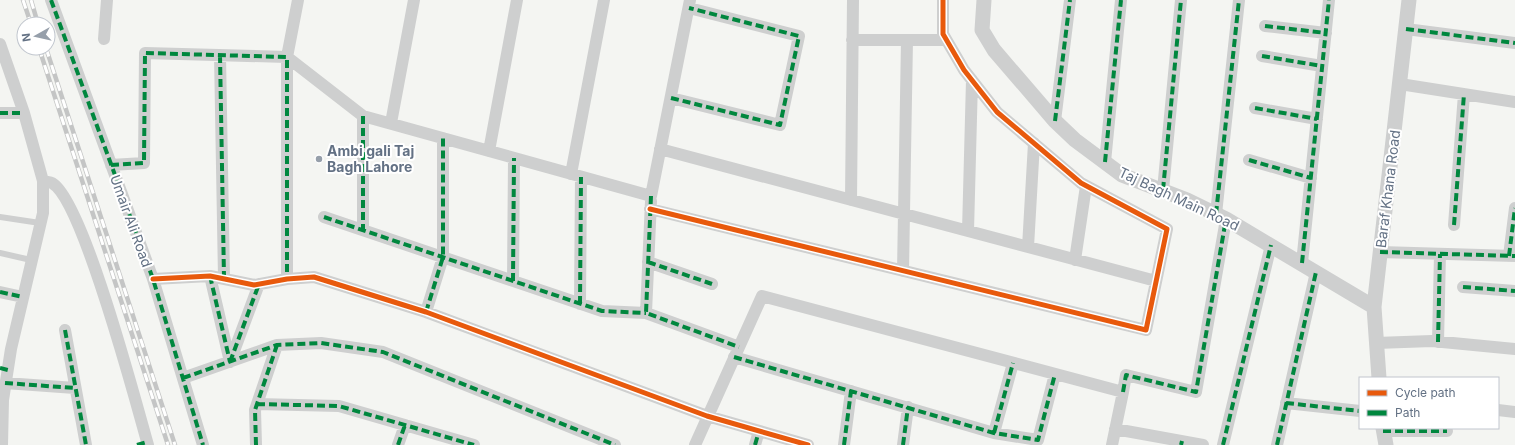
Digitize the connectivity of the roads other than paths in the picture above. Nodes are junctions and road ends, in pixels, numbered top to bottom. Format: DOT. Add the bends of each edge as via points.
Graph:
graph roads {
  1 [pos="52,0"];
  2 [pos="108,0"];
  3 [pos="298,0"];
  4 [pos="414,0"];
  5 [pos="517,0"];
  6 [pos="604,0"];
  7 [pos="853,0"];
  8 [pos="943,0"];
  9 [pos="984,0"];
  10 [pos="1070,0"];
  11 [pos="1121,0"];
  12 [pos="1181,0"];
  13 [pos="1239,0"];
  14 [pos="1329,0"];
  15 [pos="1409,0"];
  16 [pos="689,4"];
  17 [pos="1265,26"];
  18 [pos="1406,29"];
  19 [pos="1326,33"];
  20 [pos="104,39"];
  21 [pos="852,40"];
  22 [pos="907,40"];
  23 [pos="946,40"];
  24 [pos="1515,43"];
  25 [pos="0,44"];
  26 [pos="220,55"];
  27 [pos="1262,56"];
  28 [pos="287,58"];
  29 [pos="1322,66"];
  30 [pos="972,80"];
  31 [pos="1400,84"];
  32 [pos="1464,94"];
  33 [pos="671,98"];
  34 [pos="1515,102"];
  35 [pos="1255,108"];
  36 [pos="0,113"];
  37 [pos="24,113"];
  38 [pos="363,116"];
  39 [pos="1317,119"];
  40 [pos="1055,121"];
  41 [pos="391,124"];
  42 [pos="443,138"];
  43 [pos="1034,143"];
  44 [pos="660,149"];
  45 [pos="489,151"];
  46 [pos="514,158"];
  47 [pos="1249,160"];
  48 [pos="1105,162"];
  49 [pos="111,165"];
  50 [pos="576,175"];
  51 [pos="1311,178"];
  52 [pos="43,181"];
  53 [pos="1086,186"];
  54 [pos="1163,190"];
  55 [pos="651,196"];
  56 [pos="851,200"];
  57 [pos="1515,208"];
  58 [pos="650,209"];
  59 [pos="904,214"];
  60 [pos="1221,216"];
  61 [pos="0,217"];
  62 [pos="324,217"];
  63 [pos="40,223"];
  64 [pos="1454,225"];
  65 [pos="363,230"];
  66 [pos="968,231"];
  67 [pos="1271,245"];
  68 [pos="1028,247"];
  69 [pos="1380,252"];
  70 [pos="0,253"];
  71 [pos="1440,254"];
  72 [pos="1512,256"];
  73 [pos="443,257"];
  74 [pos="32,260"];
  75 [pos="1076,260"];
  76 [pos="648,262"];
  77 [pos="1302,263"];
  78 [pos="903,271"];
  79 [pos="1316,272"];
  80 [pos="210,276"];
  81 [pos="224,278"];
  82 [pos="153,279"];
  83 [pos="287,279"];
  84 [pos="513,281"];
  85 [pos="1156,281"];
  86 [pos="259,284"];
  87 [pos="712,284"];
  88 [pos="1463,287"];
  89 [pos="1515,291"];
  90 [pos="0,292"];
  91 [pos="23,297"];
  92 [pos="580,304"];
  93 [pos="1374,307"];
  94 [pos="426,312"];
  95 [pos="646,313"];
  96 [pos="65,330"];
  97 [pos="1438,342"];
  98 [pos="1376,343"];
  99 [pos="277,345"];
  100 [pos="1515,349"];
  101 [pos="736,352"];
  102 [pos="230,362"];
  103 [pos="1013,363"];
  104 [pos="4,369"];
  105 [pos="1054,374"];
  106 [pos="1379,377"];
  107 [pos="183,378"];
  108 [pos="6,383"];
  109 [pos="75,388"];
  110 [pos="851,391"];
  111 [pos="1122,392"];
  112 [pos="1286,403"];
  113 [pos="257,404"];
  114 [pos="908,407"];
  115 [pos="1499,410"];
  116 [pos="1359,411"];
  117 [pos="1515,412"];
  118 [pos="708,416"];
  119 [pos="405,425"];
  120 [pos="1115,429"];
  121 [pos="759,431"];
  122 [pos="1447,431"];
  123 [pos="994,433"];
  124 [pos="1384,435"];
  125 [pos="1182,443"];
  126 [pos="144,444"];
  127 [pos="612,444"];
  128 [pos="2,445"];
  129 [pos="86,445"];
  130 [pos="203,445"];
  131 [pos="256,445"];
  132 [pos="398,445"];
  133 [pos="474,445"];
  134 [pos="695,445"];
  135 [pos="755,445"];
  136 [pos="808,445"];
  137 [pos="844,445"];
  138 [pos="903,445"];
  139 [pos="1112,445"];
  140 [pos="1203,445"];
  141 [pos="1222,445"];
  142 [pos="1277,445"];
  1 -- 49 [label="street, Umair Ali Road"];
  2 -- 20 [label="street"];
  3 -- 28 [label="street"];
  4 -- 41 [label="street"];
  5 -- 45 [label="street"];
  6 -- 50 [label="street"];
  7 -- 21 [label="street"];
  8 -- 23 [label="street" via="943,34"];
  9 -- 40 [label="street, Taj Bagh Main Road" via="982,30 994,50"];
  10 -- 40 [label="street"];
  11 -- 48 [label="street"];
  12 -- 54 [label="street"];
  13 -- 60 [label="street"];
  14 -- 19 [label="street"];
  15 -- 18 [label="street, Baraf Khana Road"];
  16 -- 33 [label="street"];
  16 -- 33 [label="street" via="799,36 780,125"];
  17 -- 19 [label="street"];
  18 -- 24 [label="street"];
  18 -- 31 [label="street, Baraf Khana Road"];
  19 -- 29 [label="street"];
  21 -- 22 [label="street"];
  21 -- 56 [label="street"];
  22 -- 23 [label="street"];
  22 -- 59 [label="street"];
  23 -- 30 [label="street"];
  25 -- 37 [label="street"];
  26 -- 28 [label="street"];
  26 -- 49 [label="street" via="145,53 144,164"];
  26 -- 81 [label="street"];
  27 -- 29 [label="street"];
  28 -- 38 [label="street"];
  28 -- 83 [label="street"];
  29 -- 39 [label="street"];
  30 -- 43 [label="street" via="997,112"];
  30 -- 66 [label="street"];
  31 -- 32 [label="street"];
  31 -- 69 [label="street, Baraf Khana Road"];
  32 -- 34 [label="street"];
  32 -- 64 [label="street"];
  33 -- 44 [label="street"];
  35 -- 39 [label="street"];
  36 -- 37 [label="street"];
  37 -- 52 [label="street"];
  38 -- 41 [label="street"];
  38 -- 65 [label="street"];
  39 -- 51 [label="street"];
  40 -- 48 [label="street, Taj Bagh Main Road" via="1074,140"];
  41 -- 42 [label="street"];
  42 -- 45 [label="street"];
  42 -- 73 [label="street"];
  43 -- 53 [label="street"];
  43 -- 68 [label="street"];
  44 -- 55 [label="street"];
  44 -- 56 [label="street"];
  45 -- 46 [label="street"];
  46 -- 50 [label="street"];
  46 -- 84 [label="street"];
  47 -- 51 [label="street"];
  48 -- 54 [label="street, Taj Bagh Main Road" via="1122,174"];
  49 -- 82 [label="street, Umair Ali Road"];
  50 -- 55 [label="street"];
  50 -- 92 [label="street"];
  51 -- 77 [label="street"];
  52 -- 63 [label="street"];
  52 -- 126 [label="street" via="52,183 61,193 89,247"];
  53 -- 75 [label="street"];
  53 -- 85 [label="street" via="1167,229"];
  54 -- 60 [label="street, Taj Bagh Main Road"];
  55 -- 58 [label="street"];
  56 -- 59 [label="street"];
  57 -- 72 [label="street"];
  58 -- 76 [label="street"];
  58 -- 78 [label="street"];
  59 -- 66 [label="street"];
  59 -- 78 [label="street"];
  60 -- 67 [label="street, Taj Bagh Main Road"];
  60 -- 111 [label="street" via="1196,392 1126,375"];
  61 -- 63 [label="lane"];
  62 -- 65 [label="street"];
  63 -- 74 [label="street"];
  65 -- 73 [label="street"];
  66 -- 68 [label="street"];
  67 -- 77 [label="street, Taj Bagh Main Road"];
  67 -- 141 [label="street"];
  68 -- 75 [label="street"];
  69 -- 71 [label="street"];
  69 -- 93 [label="street, Baraf Khana Road"];
  70 -- 74 [label="lane"];
  71 -- 72 [label="street"];
  71 -- 97 [label="street"];
  73 -- 84 [label="street"];
  73 -- 94 [label="street"];
  74 -- 91 [label="street"];
  75 -- 85 [label="street"];
  76 -- 87 [label="street"];
  76 -- 95 [label="street"];
  77 -- 79 [label="street, Taj Bagh Main Road"];
  78 -- 85 [label="street" via="1146,330"];
  79 -- 93 [label="street, Taj Bagh Main Road"];
  79 -- 112 [label="street"];
  80 -- 81 [label="street"];
  80 -- 82 [label="street"];
  80 -- 102 [label="street"];
  81 -- 86 [label="street"];
  82 -- 107 [label="street, Umair Ali Road"];
  83 -- 86 [label="street"];
  83 -- 94 [label="street" via="314,277"];
  84 -- 92 [label="street"];
  86 -- 102 [label="street"];
  88 -- 89 [label="street"];
  90 -- 91 [label="street"];
  91 -- 104 [label="street"];
  92 -- 95 [label="street" via="602,311"];
  93 -- 98 [label="street, Baraf Khana Road"];
  94 -- 118 [label="street"];
  95 -- 101 [label="street"];
  96 -- 109 [label="street"];
  97 -- 98 [label="street"];
  97 -- 100 [label="street"];
  98 -- 106 [label="street, Baraf Khana Road"];
  99 -- 102 [label="street"];
  99 -- 113 [label="street"];
  99 -- 127 [label="street" via="321,343 383,352"];
  101 -- 103 [label="street" via="762,296"];
  101 -- 110 [label="street"];
  101 -- 118 [label="street"];
  102 -- 107 [label="street"];
  103 -- 105 [label="street"];
  103 -- 123 [label="street"];
  104 -- 108 [label="street"];
  105 -- 111 [label="street"];
  105 -- 123 [label="street" via="1038,440"];
  107 -- 130 [label="street, Umair Ali Road"];
  108 -- 109 [label="street"];
  108 -- 128 [label="street"];
  109 -- 129 [label="street"];
  110 -- 114 [label="street"];
  110 -- 137 [label="street"];
  111 -- 120 [label="street"];
  112 -- 116 [label="street"];
  112 -- 142 [label="street"];
  113 -- 119 [label="street" via="339,406"];
  113 -- 131 [label="street"];
  114 -- 123 [label="street"];
  114 -- 138 [label="street"];
  115 -- 117 [label="street"];
  118 -- 121 [label="street"];
  118 -- 134 [label="street"];
  119 -- 132 [label="street"];
  119 -- 133 [label="street"];
  120 -- 125 [label="street"];
  120 -- 139 [label="street"];
  121 -- 135 [label="street"];
  121 -- 136 [label="street"];
  122 -- 124 [label="street"];
  125 -- 140 [label="street"];
}
